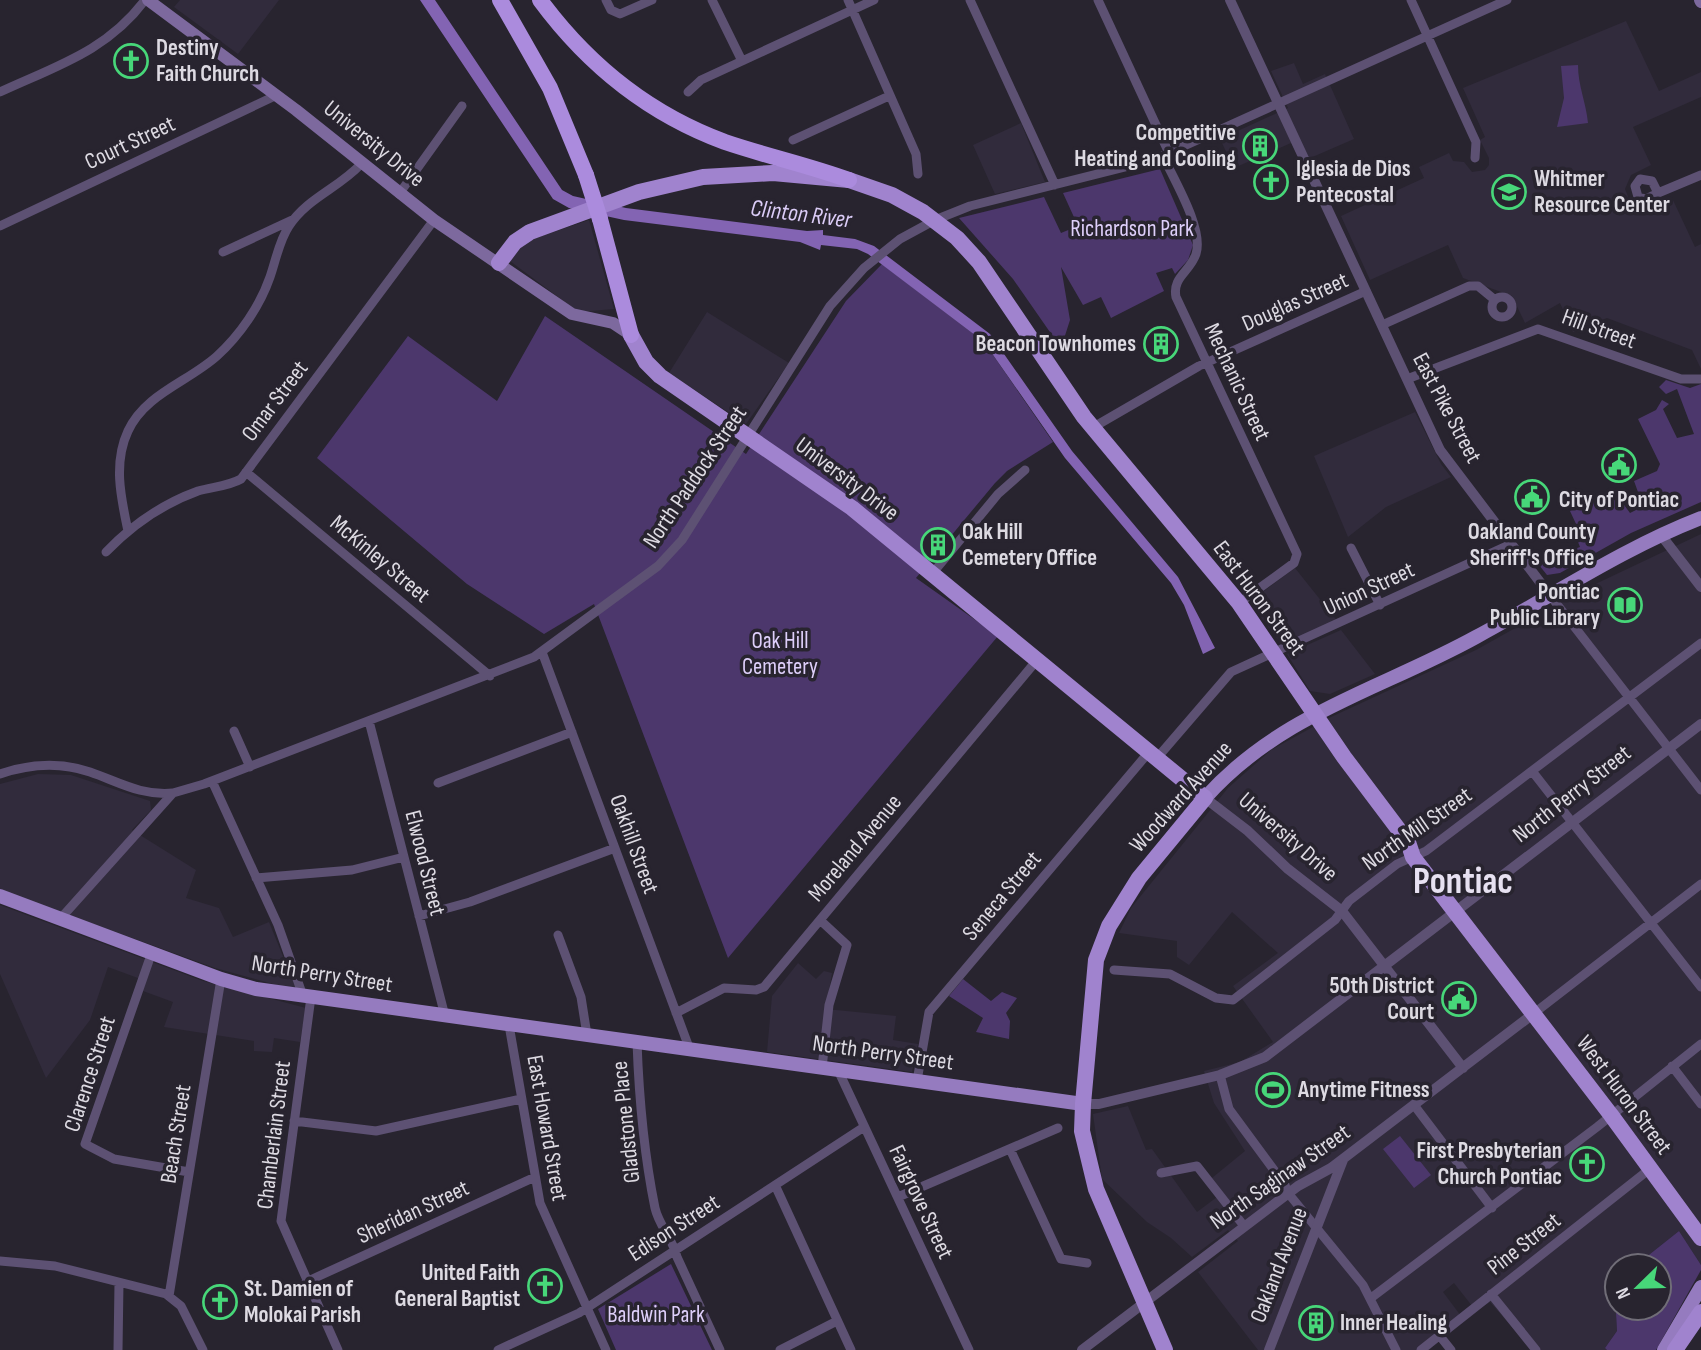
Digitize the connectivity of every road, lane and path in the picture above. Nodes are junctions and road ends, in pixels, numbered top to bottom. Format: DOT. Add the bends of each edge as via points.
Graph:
graph roads {
  1 [pos="146,0"];
  2 [pos="500,0"];
  3 [pos="540,0"];
  4 [pos="606,0"];
  5 [pos="652,0"];
  6 [pos="712,0"];
  7 [pos="848,0"];
  8 [pos="874,0"];
  9 [pos="970,0"];
  10 [pos="1098,0"];
  11 [pos="1230,0"];
  12 [pos="1411,0"];
  13 [pos="1507,0"];
  14 [pos="851,10"];
  15 [pos="1427,36"];
  16 [pos="742,61"];
  17 [pos="0,92"];
  18 [pos="688,92"];
  19 [pos="277,95"];
  20 [pos="889,96"];
  21 [pos="1279,104"];
  22 [pos="461,106"];
  23 [pos="793,141"];
  24 [pos="1166,154"];
  25 [pos="1475,158"];
  26 [pos="361,164"];
  27 [pos="918,174"];
  28 [pos="1701,174"];
  29 [pos="849,180"];
  30 [pos="1055,185"];
  31 [pos="1658,193"];
  32 [pos="399,194"];
  33 [pos="294,219"];
  34 [pos="934,219"];
  35 [pos="434,220"];
  36 [pos="0,226"];
  37 [pos="223,252"];
  38 [pos="499,263"];
  39 [pos="1366,292"];
  40 [pos="1495,300"];
  41 [pos="1382,326"];
  42 [pos="631,335"];
  43 [pos="1206,363"];
  44 [pos="1407,379"];
  45 [pos="1701,379"];
  46 [pos="1092,428"];
  47 [pos="748,435"];
  48 [pos="1025,470"];
  49 [pos="246,472"];
  50 [pos="1701,518"];
  51 [pos="128,531"];
  52 [pos="1661,535"];
  53 [pos="1511,544"];
  54 [pos="1352,548"];
  55 [pos="106,552"];
  56 [pos="932,574"];
  57 [pos="1701,587"];
  58 [pos="1549,594"];
  59 [pos="1239,603"];
  60 [pos="1380,605"];
  61 [pos="1701,643"];
  62 [pos="542,652"];
  63 [pos="1275,653"];
  64 [pos="1037,660"];
  65 [pos="490,676"];
  66 [pos="1629,697"];
  67 [pos="1314,713"];
  68 [pos="369,721"];
  69 [pos="1701,724"];
  70 [pos="234,730"];
  71 [pos="572,732"];
  72 [pos="1669,748"];
  73 [pos="1153,755"];
  74 [pos="250,767"];
  75 [pos="1532,771"];
  76 [pos="0,774"];
  77 [pos="212,782"];
  78 [pos="438,783"];
  79 [pos="1701,790"];
  80 [pos="173,793"];
  81 [pos="1205,798"];
  82 [pos="1573,822"];
  83 [pos="615,848"];
  84 [pos="404,856"];
  85 [pos="1413,857"];
  86 [pos="257,878"];
  87 [pos="1701,884"];
  88 [pos="0,896"];
  89 [pos="1342,911"];
  90 [pos="1455,912"];
  91 [pos="419,916"];
  92 [pos="61,918"];
  93 [pos="820,920"];
  94 [pos="1651,923"];
  95 [pos="558,935"];
  96 [pos="152,952"];
  97 [pos="1385,966"];
  98 [pos="1114,970"];
  99 [pos="222,979"];
  100 [pos="1701,987"];
  101 [pos="307,997"];
  102 [pos="676,1013"];
  103 [pos="1534,1014"];
  104 [pos="445,1016"];
  105 [pos="509,1025"];
  106 [pos="587,1035"];
  107 [pos="637,1042"];
  108 [pos="1701,1044"];
  109 [pos="690,1050"];
  110 [pos="1672,1066"];
  111 [pos="822,1068"];
  112 [pos="1463,1068"];
  113 [pos="838,1070"];
  114 [pos="1220,1075"];
  115 [pos="917,1081"];
  116 [pos="521,1099"];
  117 [pos="1083,1104"];
  118 [pos="1701,1104"];
  119 [pos="1414,1105"];
  120 [pos="1611,1115"];
  121 [pos="294,1121"];
  122 [pos="864,1126"];
  123 [pos="1058,1128"];
  124 [pos="1010,1149"];
  125 [pos="1346,1157"];
  126 [pos="1651,1168"];
  127 [pos="189,1172"];
  128 [pos="1161,1172"];
  129 [pos="535,1177"];
  130 [pos="775,1185"];
  131 [pos="1288,1193"];
  132 [pos="898,1198"];
  133 [pos="1492,1208"];
  134 [pos="1244,1226"];
  135 [pos="1316,1227"];
  136 [pos="1701,1238"];
  137 [pos="675,1250"];
  138 [pos="0,1261"];
  139 [pos="1087,1263"];
  140 [pos="306,1282"];
  141 [pos="119,1283"];
  142 [pos="1701,1287"];
  143 [pos="1491,1294"];
  144 [pos="169,1296"];
  145 [pos="1371,1298"];
  146 [pos="1144,1303"];
  147 [pos="586,1308"];
  148 [pos="1701,1312"];
  149 [pos="837,1321"];
  150 [pos="1439,1335"];
  151 [pos="118,1350"];
  152 [pos="203,1350"];
  153 [pos="338,1350"];
  154 [pos="498,1350"];
  155 [pos="606,1350"];
  156 [pos="720,1350"];
  157 [pos="780,1350"];
  158 [pos="851,1350"];
  159 [pos="969,1350"];
  160 [pos="1082,1350"];
  161 [pos="1164,1350"];
  162 [pos="1269,1350"];
  163 [pos="1396,1350"];
  164 [pos="1421,1350"];
  165 [pos="1451,1350"];
  166 [pos="1536,1350"];
  167 [pos="1664,1350"];
  168 [pos="1675,1350"];
  1 -- 17 [label="street" via="121,30 99,46"];
  1 -- 19 [label="main road, University Drive"];
  2 -- 42 [label="highway, bridge" via="545,78 586,174"];
  3 -- 29 [label="highway" via="588,57 658,110 725,142"];
  4 -- 5 [label="street" via="616,13"];
  6 -- 16 [label="street"];
  7 -- 14 [label="street"];
  8 -- 14 [label="street"];
  9 -- 30 [label="street"];
  10 -- 24 [label="street, Mechanic Street"];
  11 -- 21 [label="street, East Pike Street"];
  12 -- 15 [label="street"];
  13 -- 15 [label="street, North Paddock Street"];
  14 -- 16 [label="street"];
  14 -- 20 [label="street"];
  15 -- 21 [label="street, North Paddock Street"];
  15 -- 25 [label="street" via="1476,142"];
  16 -- 18 [label="street" via="701,80"];
  19 -- 26 [label="main road, University Drive"];
  19 -- 36 [label="street, Court Street"];
  20 -- 23 [label="street"];
  20 -- 27 [label="street" via="916,156"];
  21 -- 24 [label="street, North Paddock Street"];
  21 -- 39 [label="street, East Pike Street"];
  22 -- 32 [label="street"];
  24 -- 30 [label="street, North Paddock Street" via="1119,171"];
  24 -- 43 [label="street, Mechanic Street" via="1196,230 1196,255 1174,289"];
  26 -- 32 [label="main road, University Drive"];
  26 -- 33 [label="street"];
  28 -- 31 [label="street"];
  29 -- 34 [label="highway, East Huron Street" via="892,195"];
  29 -- 38 [label="highway, East Huron Street" via="739,173 670,183 524,235"];
  30 -- 34 [label="street, North Paddock Street"];
  32 -- 35 [label="main road, University Drive"];
  33 -- 37 [label="street"];
  33 -- 51 [label="street" via="265,291 241,330 205,366 148,403 130,426 119,473"];
  34 -- 46 [label="highway, East Huron Street" via="979,262"];
  34 -- 47 [label="street, North Paddock Street" via="869,263 824,314"];
  35 -- 38 [label="main road, University Drive"];
  35 -- 49 [label="street, Omar Street"];
  38 -- 42 [label="main road, University Drive" via="567,312 613,323"];
  39 -- 41 [label="street, East Pike Street"];
  39 -- 43 [label="street, Douglas Street"];
  40 -- 41 [label="street" via="1478,286 1469,286"];
  41 -- 44 [label="street, East Pike Street"];
  42 -- 47 [label="highway, University Drive" via="660,376"];
  43 -- 46 [label="street, Douglas Street"];
  43 -- 59 [label="street, Mechanic Street" via="1297,554 1294,563"];
  44 -- 45 [label="street, Hill Street" via="1536,329 1681,379"];
  44 -- 53 [label="street, East Pike Street" via="1447,460"];
  46 -- 59 [label="highway, East Huron Street"];
  47 -- 56 [label="highway, University Drive" via="837,496"];
  47 -- 62 [label="street, North Paddock Street" via="671,555"];
  48 -- 56 [label="street" via="998,494"];
  49 -- 51 [label="street, Omar Street" via="237,481 170,503"];
  49 -- 65 [label="street, McKinley Street"];
  50 -- 52 [label="main road, Woodward Avenue"];
  51 -- 55 [label="street, Omar Street"];
  52 -- 57 [label="street"];
  52 -- 58 [label="main road, Woodward Avenue"];
  53 -- 58 [label="street, East Pike Street"];
  53 -- 60 [label="street, Union Street"];
  54 -- 60 [label="street"];
  56 -- 64 [label="highway, University Drive"];
  58 -- 66 [label="street, East Pike Street"];
  58 -- 67 [label="main road, Woodward Avenue" via="1453,649"];
  59 -- 63 [label="highway, East Huron Street"];
  60 -- 63 [label="street, Union Street"];
  61 -- 66 [label="street, North Mill Street"];
  62 -- 65 [label="street, North Paddock Street"];
  62 -- 71 [label="street, Oakhill Street"];
  63 -- 67 [label="highway, East Huron Street"];
  63 -- 73 [label="street, Union Street" via="1227,675"];
  64 -- 73 [label="highway, University Drive"];
  64 -- 93 [label="street, Moreland Avenue"];
  65 -- 68 [label="street, North Paddock Street"];
  66 -- 72 [label="street, East Pike Street"];
  66 -- 75 [label="street, North Mill Street"];
  67 -- 81 [label="main road, Woodward Avenue" via="1252,752"];
  67 -- 85 [label="highway, East Huron Street" via="1408,842"];
  68 -- 74 [label="street, North Paddock Street"];
  68 -- 84 [label="street, Elwood Street"];
  69 -- 72 [label="street, North Perry Street"];
  70 -- 74 [label="street"];
  71 -- 78 [label="street"];
  71 -- 83 [label="street, Oakhill Street"];
  72 -- 79 [label="street, East Pike Street"];
  72 -- 82 [label="street, North Perry Street"];
  73 -- 81 [label="highway, University Drive"];
  73 -- 115 [label="street, Seneca Street" via="929,1012"];
  74 -- 77 [label="street, North Paddock Street"];
  75 -- 82 [label="street"];
  75 -- 85 [label="street, North Mill Street"];
  76 -- 80 [label="street" via="36,766 65,766 132,790"];
  77 -- 80 [label="street, North Paddock Street"];
  77 -- 86 [label="street, Chamberlain Street"];
  80 -- 92 [label="street"];
  81 -- 89 [label="street, University Drive"];
  81 -- 117 [label="highway, Woodward Avenue" via="1139,878 1109,926 1096,960"];
  82 -- 90 [label="street, North Perry Street"];
  82 -- 94 [label="street"];
  83 -- 91 [label="street"];
  83 -- 102 [label="street, Oakhill Street"];
  84 -- 86 [label="street" via="352,870"];
  84 -- 91 [label="street, Elwood Street"];
  85 -- 89 [label="street, North Mill Street" via="1397,864"];
  85 -- 90 [label="highway, East Huron Street"];
  86 -- 101 [label="street, Chamberlain Street"];
  87 -- 94 [label="street, North Saginaw Street"];
  88 -- 92 [label="main road, North Perry Street"];
  89 -- 97 [label="street, University Drive"];
  89 -- 98 [label="street, North Mill Street" via="1230,1001 1170,974"];
  90 -- 97 [label="street, North Perry Street"];
  90 -- 103 [label="highway, East Huron Street"];
  91 -- 104 [label="street, Elwood Street"];
  92 -- 96 [label="main road, North Perry Street"];
  93 -- 102 [label="street, Moreland Avenue" via="762,988 724,988"];
  93 -- 111 [label="street" via="847,946 830,1005"];
  94 -- 100 [label="street"];
  94 -- 103 [label="street, North Saginaw Street"];
  95 -- 106 [label="street" via="581,998"];
  96 -- 99 [label="main road, North Perry Street"];
  96 -- 127 [label="street, Clarence Street" via="85,1144 117,1160"];
  97 -- 112 [label="street, University Drive"];
  97 -- 114 [label="street, North Perry Street" via="1272,1052"];
  99 -- 101 [label="main road, North Perry Street"];
  99 -- 127 [label="street, Beach Street"];
  101 -- 104 [label="main road, North Perry Street"];
  101 -- 121 [label="street, Chamberlain Street"];
  102 -- 109 [label="street, Oakhill Street"];
  103 -- 112 [label="street, North Saginaw Street"];
  103 -- 120 [label="highway, West Huron Street"];
  104 -- 105 [label="main road, North Perry Street"];
  105 -- 106 [label="main road, North Perry Street"];
  105 -- 116 [label="street, East Howard Street"];
  106 -- 107 [label="main road, North Perry Street"];
  107 -- 109 [label="main road, North Perry Street"];
  107 -- 137 [label="street, Gladstone Place" via="655,1208"];
  108 -- 110 [label="street"];
  109 -- 111 [label="main road, North Perry Street"];
  110 -- 118 [label="street"];
  110 -- 120 [label="street"];
  111 -- 113 [label="main road, North Perry Street"];
  112 -- 119 [label="street, North Saginaw Street"];
  113 -- 115 [label="main road, North Perry Street"];
  113 -- 122 [label="street, Fairgrove Street"];
  114 -- 117 [label="street, North Perry Street"];
  114 -- 131 [label="street" via="1229,1109"];
  115 -- 117 [label="main road, North Perry Street"];
  116 -- 121 [label="street" via="376,1131"];
  116 -- 129 [label="street, East Howard Street"];
  117 -- 146 [label="highway, Woodward Avenue" via="1082,1131 1096,1188"];
  119 -- 125 [label="street, North Saginaw Street"];
  119 -- 133 [label="street"];
  120 -- 126 [label="highway, West Huron Street"];
  120 -- 133 [label="street"];
  121 -- 140 [label="street, Chamberlain Street" via="281,1221"];
  122 -- 130 [label="street, Edison Street"];
  122 -- 132 [label="street, Fairgrove Street"];
  123 -- 124 [label="street"];
  124 -- 132 [label="street"];
  124 -- 139 [label="street" via="1062,1260"];
  125 -- 131 [label="street, North Saginaw Street"];
  125 -- 135 [label="street, Oakland Avenue"];
  126 -- 136 [label="highway, West Huron Street"];
  126 -- 143 [label="street, Pine Street"];
  127 -- 144 [label="street, Beach Street"];
  128 -- 134 [label="street" via="1197,1166"];
  129 -- 140 [label="street, Sheridan Street"];
  129 -- 147 [label="street, East Howard Street" via="542,1210"];
  130 -- 137 [label="street, Edison Street"];
  130 -- 149 [label="street"];
  131 -- 134 [label="street, North Saginaw Street"];
  131 -- 135 [label="street"];
  132 -- 159 [label="street, Fairgrove Street"];
  133 -- 145 [label="street"];
  134 -- 146 [label="street, North Saginaw Street"];
  135 -- 145 [label="street"];
  135 -- 162 [label="street, Oakland Avenue"];
  137 -- 147 [label="street, Edison Street"];
  137 -- 156 [label="street, Gladstone Place"];
  138 -- 141 [label="street" via="55,1266"];
  140 -- 153 [label="street, Chamberlain Street"];
  141 -- 144 [label="street"];
  141 -- 151 [label="street"];
  142 -- 167 [label="main road"];
  143 -- 150 [label="street, Pine Street"];
  143 -- 166 [label="street"];
  144 -- 152 [label="street" via="183,1309"];
  145 -- 163 [label="street"];
  146 -- 160 [label="street, North Saginaw Street"];
  146 -- 161 [label="highway, Woodward Avenue"];
  147 -- 154 [label="street, Edison Street"];
  147 -- 155 [label="street, East Howard Street"];
  148 -- 168 [label="highway"];
  149 -- 157 [label="street"];
  149 -- 158 [label="street"];
  150 -- 164 [label="street, Pine Street"];
  150 -- 165 [label="street"];
}
